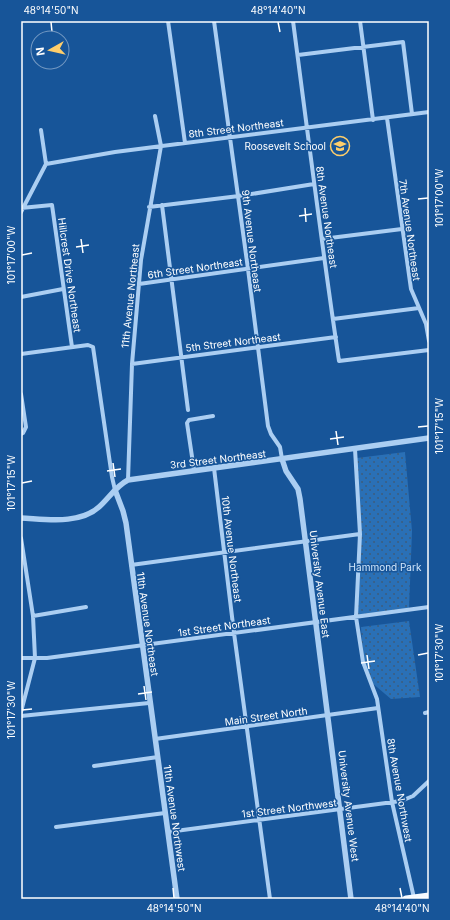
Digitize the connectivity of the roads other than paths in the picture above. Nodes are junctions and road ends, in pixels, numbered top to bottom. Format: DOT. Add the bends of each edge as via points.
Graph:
graph roads {
  1 [pos="168,21"];
  2 [pos="214,21"];
  3 [pos="293,21"];
  4 [pos="360,21"];
  5 [pos="364,47"];
  6 [pos="298,55"];
  7 [pos="429,112"];
  8 [pos="412,114"];
  9 [pos="155,116"];
  10 [pos="387,118"];
  11 [pos="373,120"];
  12 [pos="308,128"];
  13 [pos="41,130"];
  14 [pos="230,137"];
  15 [pos="184,143"];
  16 [pos="161,146"];
  17 [pos="46,164"];
  18 [pos="314,184"];
  19 [pos="239,196"];
  20 [pos="162,205"];
  21 [pos="150,207"];
  22 [pos="22,208"];
  23 [pos="21,212"];
  24 [pos="402,228"];
  25 [pos="322,239"];
  26 [pos="324,258"];
  27 [pos="248,269"];
  28 [pos="172,280"];
  29 [pos="139,284"];
  30 [pos="63,289"];
  31 [pos="21,297"];
  32 [pos="419,308"];
  33 [pos="333,320"];
  34 [pos="336,337"];
  35 [pos="429,341"];
  36 [pos="72,347"];
  37 [pos="258,347"];
  38 [pos="429,350"];
  39 [pos="21,354"];
  40 [pos="182,357"];
  41 [pos="132,364"];
  42 [pos="21,394"];
  43 [pos="188,410"];
  44 [pos="213,416"];
  45 [pos="21,434"];
  46 [pos="429,438"];
  47 [pos="355,449"];
  48 [pos="282,459"];
  49 [pos="214,468"];
  50 [pos="194,470"];
  51 [pos="128,480"];
  52 [pos="115,490"];
  53 [pos="21,518"];
  54 [pos="360,534"];
  55 [pos="21,538"];
  56 [pos="305,541"];
  57 [pos="225,552"];
  58 [pos="131,565"];
  59 [pos="86,607"];
  60 [pos="429,607"];
  61 [pos="33,616"];
  62 [pos="356,616"];
  63 [pos="315,622"];
  64 [pos="234,633"];
  65 [pos="142,645"];
  66 [pos="21,658"];
  67 [pos="35,658"];
  68 [pos="150,703"];
  69 [pos="378,708"];
  70 [pos="21,712"];
  71 [pos="328,715"];
  72 [pos="21,716"];
  73 [pos="247,727"];
  74 [pos="155,739"];
  75 [pos="158,757"];
  76 [pos="94,766"];
  77 [pos="429,781"];
  78 [pos="392,802"];
  79 [pos="340,809"];
  80 [pos="165,813"];
  81 [pos="259,820"];
  82 [pos="56,826"];
  83 [pos="168,832"];
  84 [pos="429,896"];
  85 [pos="414,898"];
  86 [pos="177,899"];
  87 [pos="270,899"];
  88 [pos="351,899"];
  89 [pos="406,899"];
  1 -- 15 [label="street"];
  2 -- 14 [label="street, 9th Avenue Northeast"];
  3 -- 6 [label="street, 8th Avenue Northeast"];
  4 -- 5 [label="street"];
  5 -- 6 [label="street"];
  5 -- 8 [label="street" via="403,42"];
  5 -- 11 [label="street"];
  6 -- 12 [label="street, 8th Avenue Northeast"];
  7 -- 8 [label="street, 8th Street Northeast"];
  8 -- 10 [label="street, 8th Street Northeast"];
  9 -- 16 [label="street, 11th Avenue Northeast"];
  10 -- 11 [label="street, 8th Street Northeast"];
  10 -- 24 [label="street, 7th Avenue Northeast"];
  11 -- 12 [label="street, 8th Street Northeast"];
  12 -- 14 [label="street, 8th Street Northeast"];
  12 -- 18 [label="street, 8th Avenue Northeast"];
  13 -- 17 [label="street"];
  14 -- 15 [label="street, 8th Street Northeast"];
  14 -- 19 [label="street, 9th Avenue Northeast"];
  15 -- 16 [label="street, 8th Street Northeast"];
  16 -- 17 [label="street, 8th Street Northeast"];
  16 -- 21 [label="street, 11th Avenue Northeast"];
  17 -- 22 [label="street"];
  18 -- 19 [label="street"];
  18 -- 25 [label="street, 8th Avenue Northeast"];
  19 -- 20 [label="street"];
  19 -- 27 [label="street, 9th Avenue Northeast"];
  20 -- 21 [label="street"];
  20 -- 28 [label="street"];
  21 -- 29 [label="street, 11th Avenue Northeast"];
  22 -- 23 [label="street"];
  22 -- 30 [label="street, Hillcrest Drive Northeast" via="52,205"];
  24 -- 25 [label="street"];
  24 -- 32 [label="street, 7th Avenue Northeast" via="411,289"];
  25 -- 26 [label="street, 8th Avenue Northeast"];
  26 -- 27 [label="street, 6th Street Northeast"];
  26 -- 33 [label="street, 8th Avenue Northeast"];
  27 -- 28 [label="street, 6th Street Northeast"];
  27 -- 37 [label="street, 9th Avenue Northeast"];
  28 -- 29 [label="street, 6th Street Northeast"];
  28 -- 40 [label="street"];
  29 -- 41 [label="street, 11th Avenue Northeast"];
  30 -- 31 [label="street"];
  30 -- 36 [label="street, Hillcrest Drive Northeast"];
  32 -- 33 [label="street"];
  32 -- 35 [label="street, 7th Avenue Northeast" via="426,324"];
  33 -- 34 [label="street, 8th Avenue Northeast"];
  34 -- 37 [label="street, 5th Street Northeast"];
  34 -- 38 [label="street, 8th Avenue Northeast" via="339,361"];
  36 -- 39 [label="street"];
  36 -- 52 [label="street" via="93,347"];
  37 -- 40 [label="street, 5th Street Northeast"];
  37 -- 48 [label="street, 9th Avenue Northeast" via="268,426 280,447"];
  40 -- 41 [label="street, 5th Street Northeast"];
  40 -- 43 [label="street"];
  41 -- 51 [label="street, 11th Avenue Northeast"];
  42 -- 45 [label="street" via="26,427"];
  44 -- 50 [label="street" via="189,420 187,423"];
  46 -- 47 [label="street, 3rd Street Northeast"];
  47 -- 48 [label="street, 3rd Street Northeast"];
  47 -- 54 [label="street"];
  48 -- 49 [label="street, 3rd Street Northeast"];
  48 -- 56 [label="street, University Avenue East" via="299,492"];
  49 -- 50 [label="street, 3rd Street Northeast"];
  49 -- 57 [label="street, 10th Avenue Northeast"];
  50 -- 51 [label="street, 3rd Street Northeast"];
  51 -- 52 [label="street, 3rd Street Northeast"];
  52 -- 53 [label="street, 3rd Street Northeast" via="98,508 83,516 61,519"];
  52 -- 58 [label="street, 11th Avenue Northeast" via="126,523"];
  54 -- 56 [label="street"];
  54 -- 62 [label="street"];
  55 -- 61 [label="street"];
  56 -- 57 [label="street"];
  56 -- 63 [label="street, University Avenue East"];
  57 -- 58 [label="street"];
  57 -- 64 [label="street, 10th Avenue Northeast"];
  58 -- 65 [label="street, 11th Avenue Northeast"];
  59 -- 61 [label="street"];
  60 -- 62 [label="street, 1st Street Northeast"];
  61 -- 67 [label="street"];
  62 -- 63 [label="street, 1st Street Northeast"];
  62 -- 69 [label="street" via="363,662"];
  63 -- 64 [label="street, 1st Street Northeast"];
  63 -- 71 [label="street, University Avenue East"];
  64 -- 65 [label="street, 1st Street Northeast"];
  64 -- 73 [label="street, 10th Avenue Northeast"];
  65 -- 67 [label="street, 1st Street Northeast"];
  65 -- 68 [label="street, 11th Avenue Northeast"];
  66 -- 67 [label="street, 1st Street Northeast"];
  67 -- 70 [label="street"];
  68 -- 72 [label="street"];
  68 -- 74 [label="street, 11th Avenue Northeast"];
  69 -- 71 [label="street, Main Street North"];
  69 -- 78 [label="street, 8th Avenue Northwest"];
  71 -- 73 [label="street, Main Street North"];
  71 -- 79 [label="street, University Avenue West"];
  73 -- 74 [label="street, Main Street North"];
  73 -- 81 [label="street, 10th Avenue Northeast"];
  74 -- 75 [label="street, 11th Avenue Northwest"];
  75 -- 76 [label="street"];
  75 -- 80 [label="street, 11th Avenue Northwest"];
  77 -- 78 [label="street, 1st Street Northwest" via="410,798"];
  78 -- 79 [label="street, 1st Street Northwest"];
  78 -- 85 [label="street, 8th Avenue Northwest"];
  79 -- 81 [label="street, 1st Street Northwest"];
  79 -- 88 [label="street, University Avenue West"];
  80 -- 82 [label="street"];
  80 -- 83 [label="street, 11th Avenue Northwest"];
  81 -- 83 [label="street, 1st Street Northwest"];
  81 -- 87 [label="street, 10th Avenue Northeast"];
  83 -- 86 [label="street, 11th Avenue Northwest"];
  84 -- 85 [label="main road"];
  85 -- 89 [label="main road"];
}
